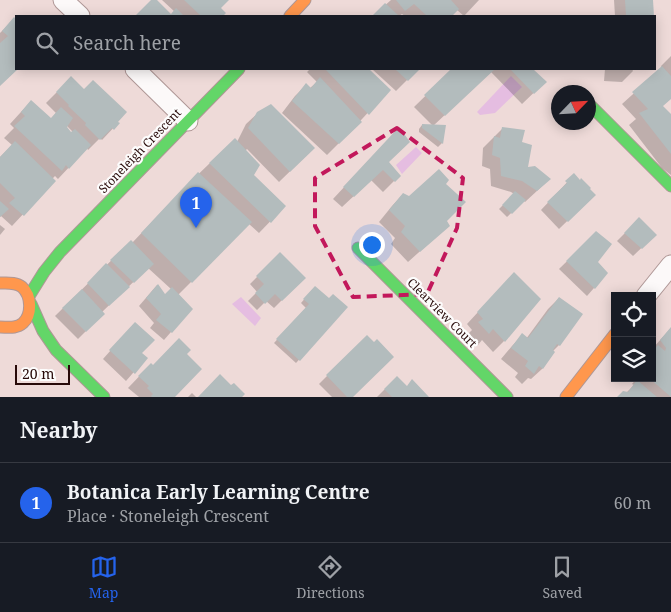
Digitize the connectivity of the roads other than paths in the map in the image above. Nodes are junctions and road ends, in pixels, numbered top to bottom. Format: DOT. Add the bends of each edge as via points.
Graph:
graph roads {
  1 [pos="64,0"];
  2 [pos="305,0"];
  3 [pos="79,15"];
  4 [pos="291,15"];
  5 [pos="136,70"];
  6 [pos="238,70"];
  7 [pos="596,111"];
  8 [pos="188,121"];
  9 [pos="671,186"];
  10 [pos="358,248"];
  11 [pos="60,252"];
  12 [pos="671,265"];
  13 [pos="2,282"];
  14 [pos="649,292"];
  15 [pos="30,300"];
  16 [pos="6,328"];
  17 [pos="613,337"];
  18 [pos="56,350"];
  19 [pos="104,397"];
  20 [pos="507,397"];
  21 [pos="566,397"];
  1 -- 3 [label="street"];
  2 -- 4 [label="street"];
  5 -- 8 [label="street"];
  6 -- 8 [label="street, Stoneleigh Crescent"];
  7 -- 9 [label="street"];
  8 -- 11 [label="street, Stoneleigh Crescent"];
  10 -- 20 [label="street, Clearview Court"];
  11 -- 13 [label="street, Stoneleigh Crescent" via="29,274"];
  11 -- 15 [label="street, Stoneleigh Crescent" via="44,272"];
  12 -- 14 [label="street"];
  13 -- 15 [label="street, Stoneleigh Crescent" via="24,288"];
  15 -- 16 [label="street, Stoneleigh Crescent" via="27,319 20,325"];
  15 -- 18 [label="street" via="43,331"];
  16 -- 18 [label="street" via="32,335"];
  17 -- 21 [label="street"];
  18 -- 19 [label="street"];
}
